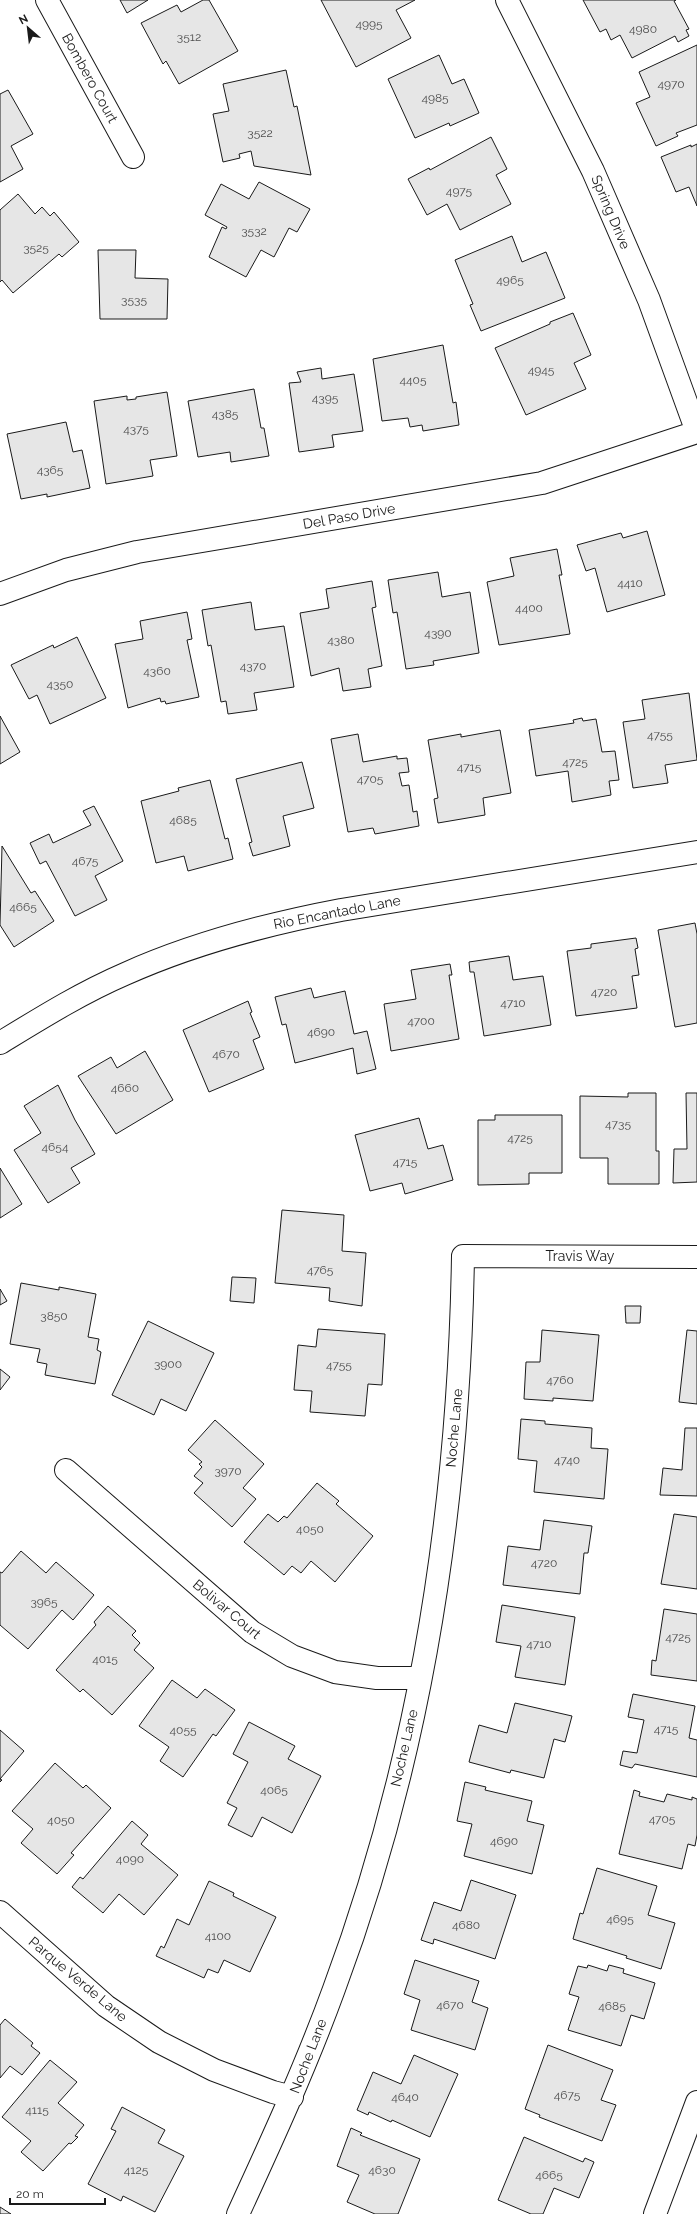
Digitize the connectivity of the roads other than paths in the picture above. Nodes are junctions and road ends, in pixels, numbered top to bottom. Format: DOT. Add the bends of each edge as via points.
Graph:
graph roads {
  1 [pos="47,0"];
  2 [pos="507,0"];
  3 [pos="133,157"];
  4 [pos="697,432"];
  5 [pos="0,594"];
  6 [pos="697,852"];
  7 [pos="0,1043"];
  8 [pos="463,1256"];
  9 [pos="697,1257"];
  10 [pos="66,1470"];
  11 [pos="420,1678"];
  12 [pos="0,1912"];
  13 [pos="292,2097"];
  14 [pos="697,2102"];
  15 [pos="238,2214"];
  16 [pos="655,2214"];
  1 -- 3 [label="street, Bombero Court"];
  2 -- 4 [label="street, Spring Drive" via="593,171 649,300"];
  4 -- 5 [label="street, Del Paso Drive" via="542,483 137,552 66,570"];
  6 -- 7 [label="street, Rio Encantado Lane" via="275,923 204,943 125,974 55,1009"];
  8 -- 9 [label="street, Travis Way"];
  8 -- 11 [label="street, Noche Lane" via="455,1430 441,1553"];
  10 -- 11 [label="street, Bolivar Court" via="252,1632 292,1656 335,1672 377,1678"];
  11 -- 13 [label="street, Noche Lane" via="403,1758 371,1878 335,1988"];
  12 -- 13 [label="street, Parque Verde Lane" via="106,2006 159,2042 214,2070"];
  13 -- 15 [label="street, Noche Lane"];
  14 -- 16 [label="street"];
}
